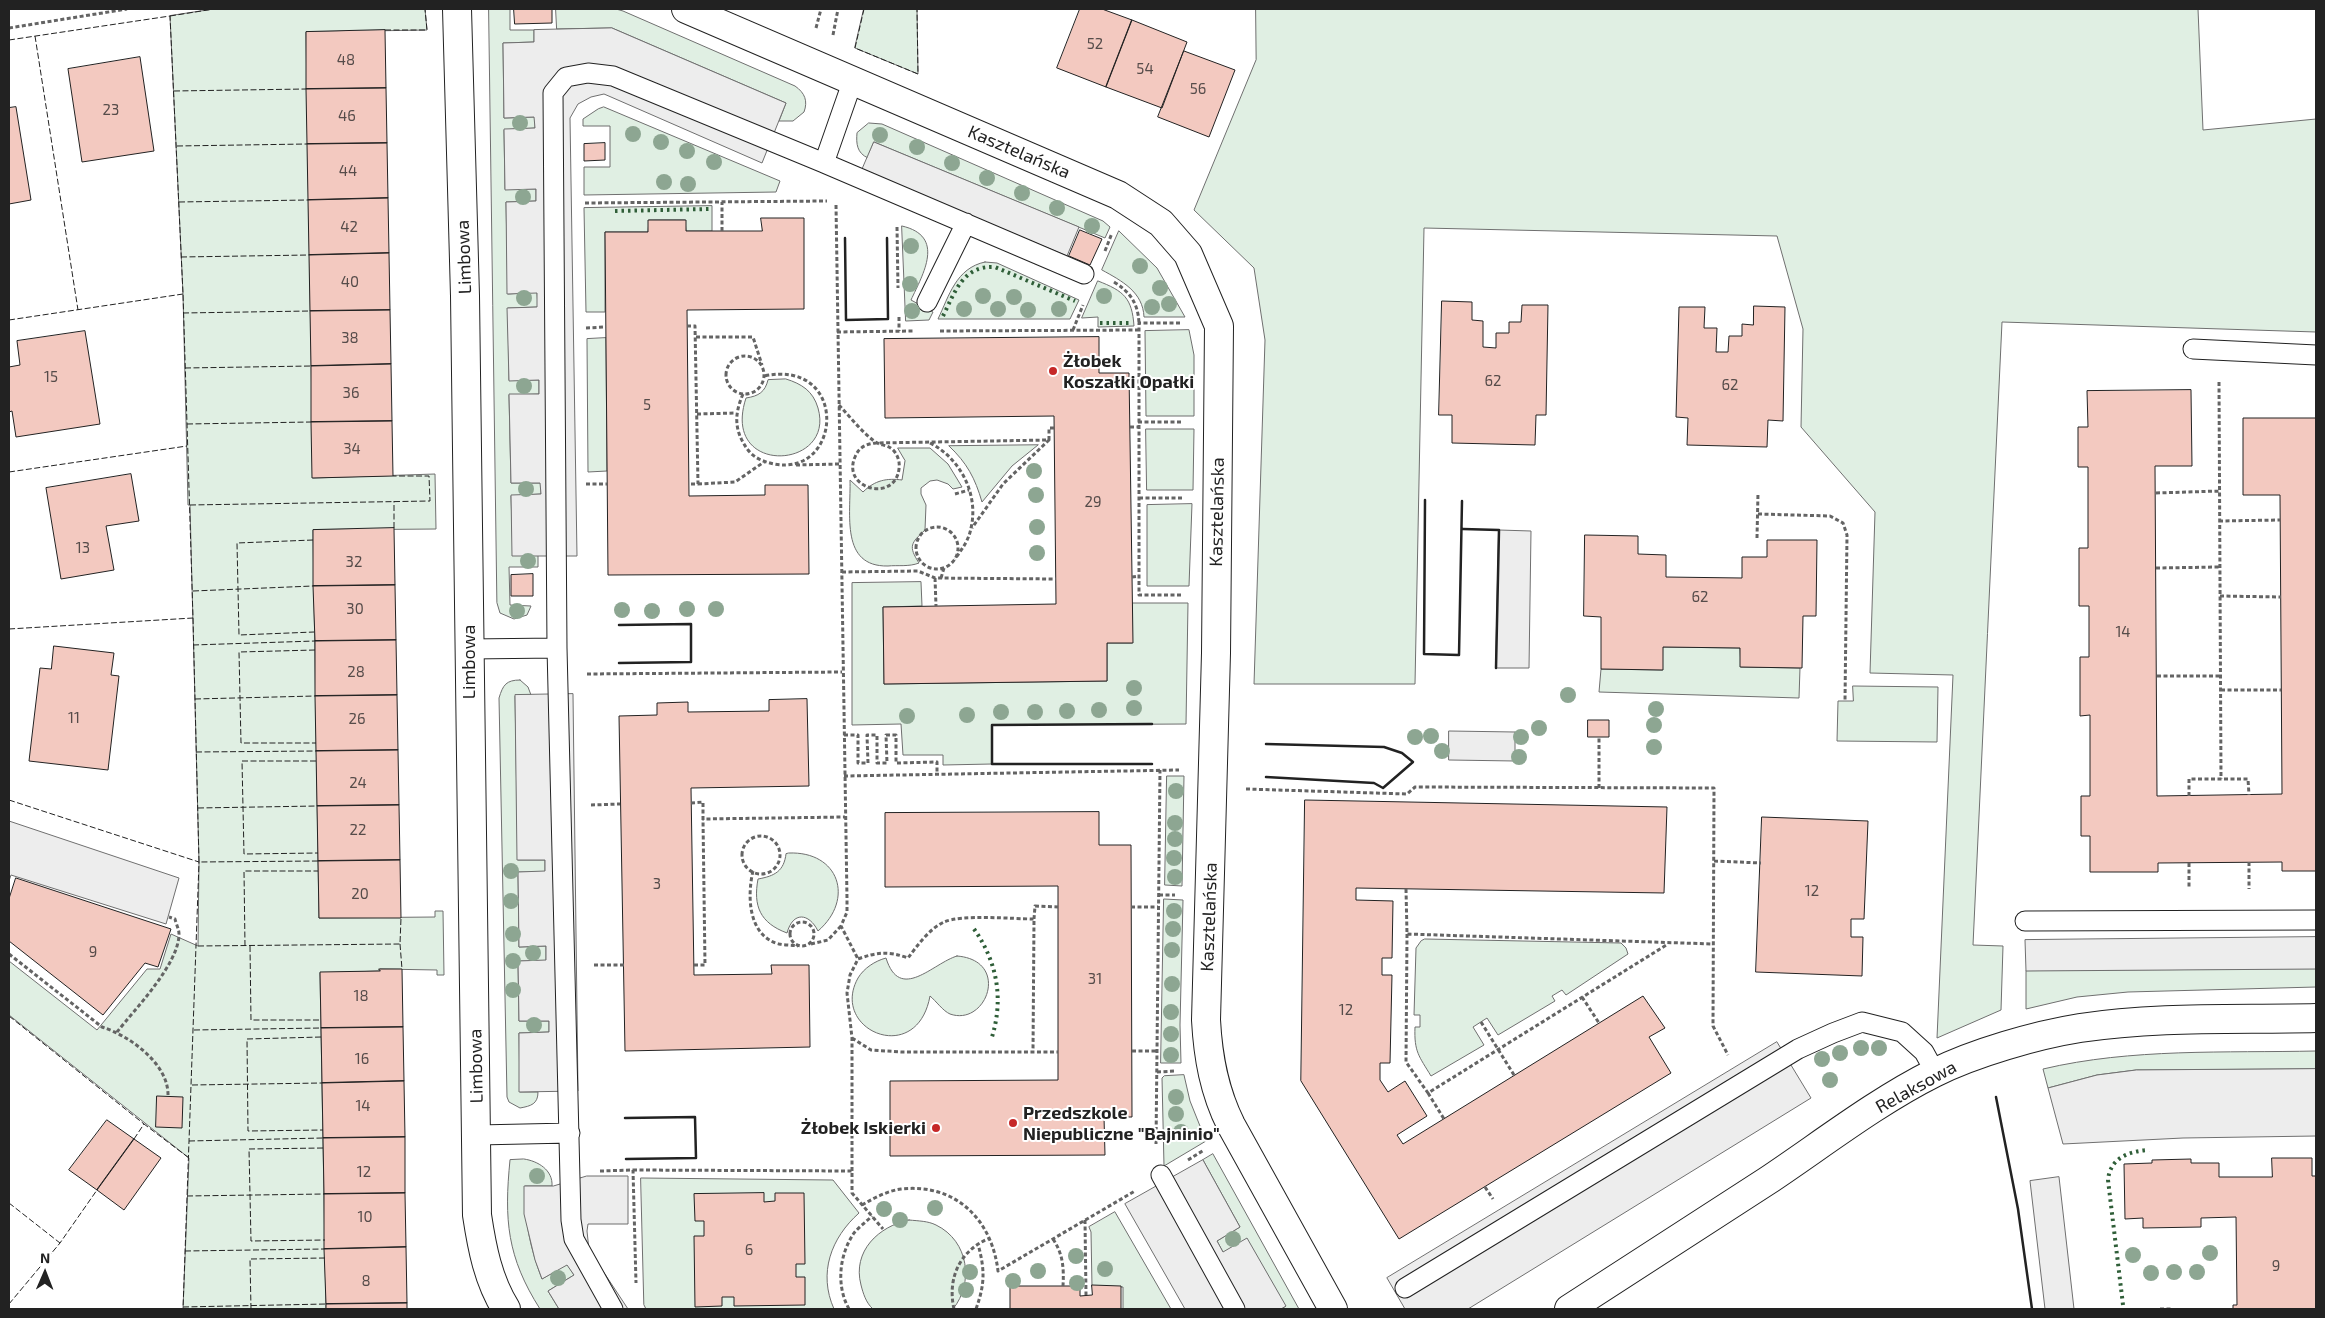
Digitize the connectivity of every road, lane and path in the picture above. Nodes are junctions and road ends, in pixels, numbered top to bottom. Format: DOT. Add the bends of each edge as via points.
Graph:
graph roads {
  1 [pos="127,9"];
  2 [pos="457,9"];
  3 [pos="686,9"];
  4 [pos="821,9"];
  5 [pos="838,9"];
  6 [pos="9,28"];
  7 [pos="832,36"];
  8 [pos="814,38"];
  9 [pos="853,80"];
  10 [pos="824,163"];
  11 [pos="897,195"];
  12 [pos="827,201"];
  13 [pos="722,202"];
  14 [pos="579,203"];
  15 [pos="836,205"];
  16 [pos="966,223"];
  17 [pos="722,231"];
  18 [pos="1084,274"];
  19 [pos="1107,279"];
  20 [pos="898,292"];
  21 [pos="927,302"];
  22 [pos="899,312"];
  23 [pos="1139,323"];
  24 [pos="1184,323"];
  25 [pos="687,326"];
  26 [pos="605,327"];
  27 [pos="580,328"];
  28 [pos="1139,330"];
  29 [pos="899,331"];
  30 [pos="922,331"];
  31 [pos="930,331"];
  32 [pos="837,332"];
  33 [pos="696,336"];
  34 [pos="2193,349"];
  35 [pos="2219,351"];
  36 [pos="2316,356"];
  37 [pos="762,367"];
  38 [pos="764,376"];
  39 [pos="743,394"];
  40 [pos="838,405"];
  41 [pos="736,413"];
  42 [pos="697,414"];
  43 [pos="1138,422"];
  44 [pos="1190,422"];
  45 [pos="1130,427"];
  46 [pos="1138,427"];
  47 [pos="1054,428"];
  48 [pos="1049,440"];
  49 [pos="928,442"];
  50 [pos="876,443"];
  51 [pos="764,462"];
  52 [pos="840,464"];
  53 [pos="780,465"];
  54 [pos="580,484"];
  55 [pos="607,484"];
  56 [pos="689,484"];
  57 [pos="698,484"];
  58 [pos="969,490"];
  59 [pos="2219,491"];
  60 [pos="1758,493"];
  61 [pos="2156,493"];
  62 [pos="955,494"];
  63 [pos="1139,498"];
  64 [pos="1188,498"];
  65 [pos="1758,514"];
  66 [pos="2280,520"];
  67 [pos="2219,521"];
  68 [pos="972,528"];
  69 [pos="1757,538"];
  70 [pos="955,558"];
  71 [pos="2219,567"];
  72 [pos="944,568"];
  73 [pos="2156,568"];
  74 [pos="842,572"];
  75 [pos="1132,576"];
  76 [pos="1139,576"];
  77 [pos="935,578"];
  78 [pos="941,578"];
  79 [pos="1056,579"];
  80 [pos="1186,595"];
  81 [pos="2220,596"];
  82 [pos="2281,597"];
  83 [pos="936,606"];
  84 [pos="557,648"];
  85 [pos="469,649"];
  86 [pos="842,672"];
  87 [pos="582,674"];
  88 [pos="2157,676"];
  89 [pos="2220,676"];
  90 [pos="2221,690"];
  91 [pos="2282,690"];
  92 [pos="1845,702"];
  93 [pos="844,735"];
  94 [pos="1599,737"];
  95 [pos="1160,770"];
  96 [pos="1184,770"];
  97 [pos="937,774"];
  98 [pos="844,776"];
  99 [pos="2221,779"];
  100 [pos="1599,788"];
  101 [pos="1238,789"];
  102 [pos="2249,794"];
  103 [pos="2189,796"];
  104 [pos="691,803"];
  105 [pos="620,804"];
  106 [pos="584,805"];
  107 [pos="845,817"];
  108 [pos="702,819"];
  109 [pos="1714,861"];
  110 [pos="2249,862"];
  111 [pos="1761,863"];
  112 [pos="2189,863"];
  113 [pos="753,871"];
  114 [pos="1406,889"];
  115 [pos="2190,896"];
  116 [pos="2249,896"];
  117 [pos="1058,906"];
  118 [pos="1131,907"];
  119 [pos="1158,907"];
  120 [pos="169,917"];
  121 [pos="1034,919"];
  122 [pos="2316,920"];
  123 [pos="2025,921"];
  124 [pos="841,926"];
  125 [pos="1407,934"];
  126 [pos="809,944"];
  127 [pos="1668,944"];
  128 [pos="1713,944"];
  129 [pos="798,946"];
  130 [pos="9,954"];
  131 [pos="858,959"];
  132 [pos="694,964"];
  133 [pos="587,965"];
  134 [pos="624,965"];
  135 [pos="1582,997"];
  136 [pos="2316,1018"];
  137 [pos="1480,1022"];
  138 [pos="1599,1023"];
  139 [pos="117,1032"];
  140 [pos="852,1038"];
  141 [pos="1498,1050"];
  142 [pos="1033,1051"];
  143 [pos="1132,1051"];
  144 [pos="1157,1051"];
  145 [pos="1058,1052"];
  146 [pos="1157,1072"];
  147 [pos="1182,1072"];
  148 [pos="1935,1072"];
  149 [pos="1514,1075"];
  150 [pos="1743,1082"];
  151 [pos="1428,1093"];
  152 [pos="168,1096"];
  153 [pos="1444,1118"];
  154 [pos="570,1133"];
  155 [pos="478,1135"];
  156 [pos="1156,1149"];
  157 [pos="633,1170"];
  158 [pos="592,1171"];
  159 [pos="852,1171"];
  160 [pos="1161,1175"];
  161 [pos="1116,1202"];
  162 [pos="862,1205"];
  163 [pos="872,1216"];
  164 [pos="1085,1219"];
  165 [pos="883,1229"];
  166 [pos="990,1238"];
  167 [pos="1053,1239"];
  168 [pos="978,1244"];
  169 [pos="1063,1286"];
  170 [pos="1405,1288"];
  171 [pos="636,1293"];
  172 [pos="1086,1295"];
  173 [pos="506,1309"];
  174 [pos="614,1309"];
  175 [pos="850,1309"];
  176 [pos="954,1309"];
  177 [pos="976,1309"];
  178 [pos="1235,1309"];
  179 [pos="1333,1309"];
  180 [pos="1569,1309"];
  181 [pos="2160,1309"];
  182 [pos="2171,1309"];
  1 -- 6 [label="path"];
  2 -- 85 [label="street, Limbowa" via="465,296"];
  3 -- 9 [label="street, Kasztelańska"];
  4 -- 8 [label="path"];
  5 -- 7 [label="path"];
  9 -- 10 [label="lane"];
  9 -- 179 [label="street, Kasztelańska" via="1118,195 1161,223 1188,254 1219,326 1208,1051 1219,1100 1230,1125"];
  10 -- 11 [label="lane"];
  10 -- 84 [label="lane" via="613,76 588,73 566,77 553,93"];
  11 -- 16 [label="lane"];
  11 -- 20 [label="path"];
  12 -- 13 [label="path"];
  13 -- 14 [label="path"];
  13 -- 17 [label="path"];
  15 -- 32 [label="path"];
  16 -- 18 [label="lane"];
  16 -- 21 [label="lane"];
  19 -- 23 [label="path" via="1132,297"];
  22 -- 29 [label="path"];
  23 -- 24 [label="path"];
  23 -- 28 [label="path"];
  25 -- 33 [label="path" via="695,326"];
  26 -- 27 [label="path"];
  28 -- 31 [label="path"];
  28 -- 43 [label="path"];
  29 -- 30 [label="path"];
  29 -- 32 [label="path"];
  32 -- 40 [label="path"];
  33 -- 37 [label="path" via="754,337"];
  33 -- 42 [label="path"];
  34 -- 35 [label="lane"];
  35 -- 36 [label="lane"];
  35 -- 59 [label="path"];
  37 -- 38 [label="path"];
  37 -- 39 [label="path" via="758,361 746,356 740,356 730,364 727,380 734,390"];
  38 -- 39 [label="path" via="761,386"];
  38 -- 53 [label="path" via="779,373 807,380 825,402 828,416 827,431 810,456 796,464"];
  39 -- 41 [label="path"];
  40 -- 50 [label="path"];
  40 -- 52 [label="path"];
  41 -- 42 [label="path"];
  41 -- 51 [label="path" via="741,441"];
  42 -- 57 [label="path"];
  43 -- 44 [label="path"];
  43 -- 46 [label="path"];
  45 -- 46 [label="path"];
  46 -- 63 [label="path"];
  47 -- 48 [label="path" via="1049,428"];
  48 -- 49 [label="path"];
  48 -- 68 [label="path" via="1003,484"];
  49 -- 50 [label="path"];
  49 -- 58 [label="path" via="948,453"];
  50 -- 50 [label="path" via="862,447 853,460 852,468 859,482 873,489 895,481 900,466 890,447"];
  51 -- 53 [label="path"];
  51 -- 57 [label="path" via="735,482"];
  52 -- 53 [label="path"];
  52 -- 74 [label="path"];
  54 -- 55 [label="path"];
  56 -- 57 [label="path"];
  58 -- 62 [label="path"];
  58 -- 68 [label="path"];
  59 -- 61 [label="path"];
  59 -- 67 [label="path"];
  60 -- 65 [label="path"];
  63 -- 64 [label="path"];
  63 -- 76 [label="path"];
  65 -- 69 [label="path"];
  65 -- 92 [label="path" via="1830,516 1843,523 1847,535"];
  66 -- 67 [label="path"];
  67 -- 71 [label="path"];
  68 -- 70 [label="path" via="967,542"];
  70 -- 72 [label="path"];
  70 -- 72 [label="path" via="958,545 952,532 938,526 925,530 915,545 918,559 930,568"];
  71 -- 73 [label="path"];
  71 -- 81 [label="path"];
  72 -- 78 [label="path"];
  74 -- 77 [label="path" via="918,572"];
  74 -- 86 [label="path"];
  75 -- 76 [label="path"];
  76 -- 80 [label="path" via="1139,595"];
  77 -- 78 [label="path"];
  77 -- 83 [label="path"];
  78 -- 79 [label="path"];
  81 -- 82 [label="path"];
  81 -- 89 [label="path"];
  84 -- 85 [label="lane"];
  84 -- 154 [label="lane"];
  85 -- 155 [label="street, Limbowa"];
  86 -- 87 [label="path"];
  86 -- 93 [label="path"];
  88 -- 89 [label="path"];
  89 -- 90 [label="path"];
  90 -- 91 [label="path"];
  90 -- 99 [label="path"];
  93 -- 97 [label="path" via="858,735 858,763 868,763 867,734 876,735 877,763 887,763 886,735 896,735 896,763 937,762"];
  93 -- 98 [label="path"];
  94 -- 100 [label="path"];
  95 -- 96 [label="path"];
  95 -- 97 [label="path"];
  95 -- 119 [label="path"];
  97 -- 98 [label="path"];
  98 -- 107 [label="path"];
  99 -- 102 [label="path" via="2248,779"];
  99 -- 103 [label="path" via="2189,779"];
  100 -- 101 [label="path" via="1414,787 1407,794"];
  100 -- 109 [label="path" via="1714,788"];
  104 -- 108 [label="path" via="703,802"];
  105 -- 106 [label="path"];
  107 -- 108 [label="path"];
  107 -- 124 [label="path" via="847,912"];
  108 -- 132 [label="path" via="705,965"];
  109 -- 111 [label="path"];
  109 -- 128 [label="path"];
  110 -- 116 [label="path"];
  112 -- 115 [label="path"];
  113 -- 113 [label="path" via="770,871 779,862 779,849 766,836 748,841 743,851 744,863"];
  113 -- 129 [label="path" via="749,885 750,902 758,928 778,944"];
  114 -- 125 [label="path"];
  117 -- 121 [label="path" via="1035,906"];
  118 -- 119 [label="path"];
  119 -- 144 [label="path"];
  120 -- 139 [label="path" via="175,919 180,932 173,956"];
  121 -- 131 [label="path" via="944,922 921,940 908,958 893,952 876,952"];
  121 -- 142 [label="path"];
  122 -- 123 [label="lane"];
  124 -- 126 [label="path" via="828,940"];
  124 -- 131 [label="path"];
  125 -- 127 [label="path"];
  125 -- 151 [label="path" via="1406,1062"];
  126 -- 129 [label="path"];
  126 -- 129 [label="path" via="814,938 814,929 809,923 800,922 790,933"];
  127 -- 128 [label="path"];
  127 -- 135 [label="path"];
  128 -- 150 [label="path" via="1712,1026"];
  130 -- 139 [label="path" via="102,1027"];
  131 -- 140 [label="path" via="846,993"];
  133 -- 134 [label="path"];
  135 -- 138 [label="path"];
  135 -- 141 [label="path"];
  136 -- 148 [label="street, Relaksowa" via="2131,1022 2079,1028 2016,1043"];
  137 -- 141 [label="path"];
  139 -- 152 [label="path" via="136,1045 162,1073"];
  140 -- 142 [label="path" via="871,1050"];
  140 -- 159 [label="path"];
  141 -- 149 [label="path"];
  141 -- 151 [label="path"];
  142 -- 145 [label="path"];
  143 -- 144 [label="path"];
  144 -- 146 [label="path"];
  146 -- 147 [label="path"];
  146 -- 156 [label="path"];
  148 -- 150 [label="lane" via="1924,1052 1902,1032 1862,1022 1798,1049"];
  148 -- 180 [label="street, Relaksowa"];
  150 -- 170 [label="lane"];
  151 -- 153 [label="path"];
  154 -- 155 [label="lane"];
  154 -- 174 [label="lane" via="574,1239"];
  155 -- 173 [label="street, Limbowa" via="477,1215 483,1254"];
  157 -- 158 [label="path"];
  157 -- 159 [label="path"];
  157 -- 171 [label="path"];
  159 -- 162 [label="path" via="852,1193"];
  160 -- 178 [label="lane"];
  161 -- 164 [label="path"];
  162 -- 163 [label="path"];
  162 -- 166 [label="path" via="900,1189 941,1193 975,1215"];
  163 -- 165 [label="path"];
  163 -- 175 [label="path" via="855,1232 844,1253 840,1277 844,1300"];
  164 -- 167 [label="path"];
  164 -- 172 [label="path"];
  166 -- 167 [label="path" via="996,1251 998,1271"];
  166 -- 168 [label="path"];
  167 -- 169 [label="path" via="1060,1249 1064,1267"];
  168 -- 176 [label="path" via="964,1256 955,1272 952,1287"];
  168 -- 177 [label="path" via="984,1264 984,1288"];
  181 -- 182 [label="path"];
}
